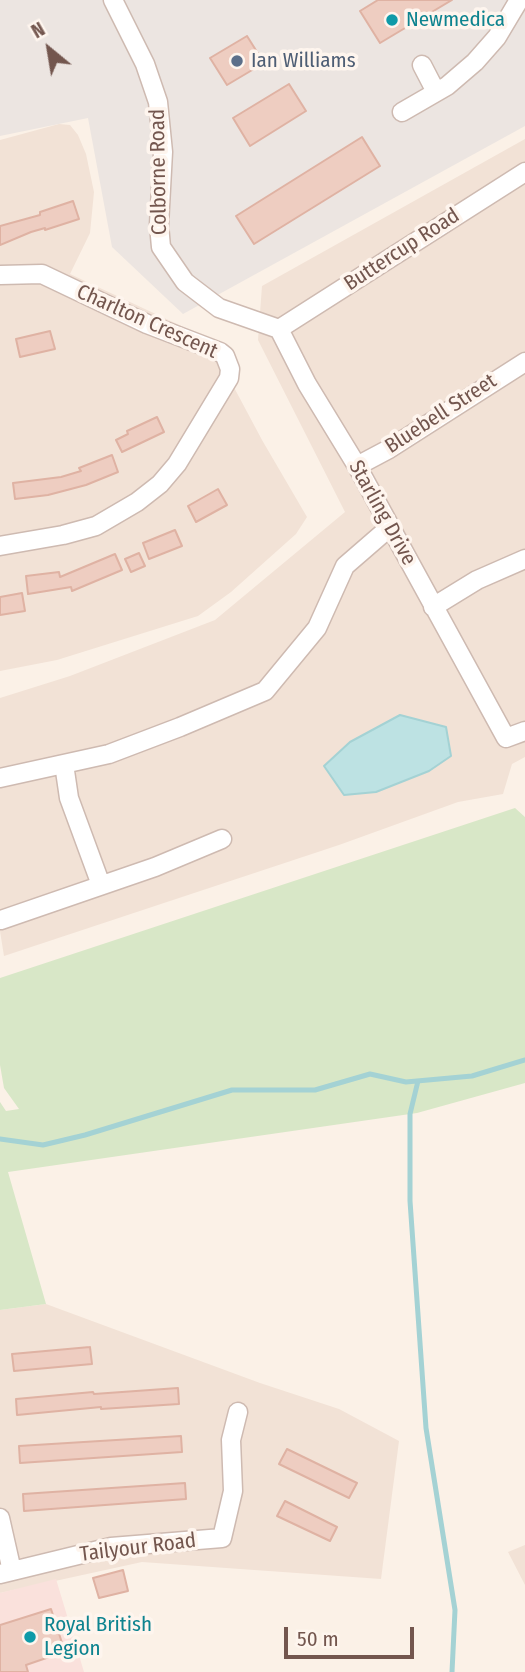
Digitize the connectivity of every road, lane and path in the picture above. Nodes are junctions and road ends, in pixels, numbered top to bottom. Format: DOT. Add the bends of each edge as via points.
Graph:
graph roads {
  1 [pos="113,0"];
  2 [pos="519,0"];
  3 [pos="422,65"];
  4 [pos="436,92"];
  5 [pos="402,112"];
  6 [pos="525,172"];
  7 [pos="0,275"];
  8 [pos="279,329"];
  9 [pos="525,362"];
  10 [pos="357,466"];
  11 [pos="390,527"];
  12 [pos="0,546"];
  13 [pos="525,559"];
  14 [pos="433,607"];
  15 [pos="525,731"];
  16 [pos="64,764"];
  17 [pos="0,778"];
  18 [pos="222,839"];
  19 [pos="101,885"];
  20 [pos="1,920"];
  21 [pos="238,1412"];
  22 [pos="0,1518"];
  23 [pos="6,1572"];
  1 -- 8 [label="street, Colborne Road" via="159,102 161,247 185,282 219,308"];
  2 -- 4 [label="street" via="475,62"];
  3 -- 4 [label="street"];
  4 -- 5 [label="street"];
  6 -- 8 [label="street, Buttercup Road"];
  7 -- 12 [label="street, Charlton Crescent" via="42,274 147,324 220,352 230,369 229,378 177,464 138,502 96,526"];
  8 -- 10 [label="street, Starling Drive"];
  9 -- 10 [label="street, Bluebell Street"];
  10 -- 11 [label="street, Starling Drive"];
  11 -- 14 [label="street, Starling Drive"];
  11 -- 16 [label="street" via="345,566 317,628 265,691 109,754"];
  13 -- 14 [label="street" via="477,580"];
  14 -- 15 [label="street, Starling Drive" via="506,738"];
  16 -- 17 [label="street"];
  16 -- 19 [label="street" via="69,798"];
  18 -- 19 [label="street"];
  19 -- 20 [label="street"];
  21 -- 23 [label="street, Tailyour Road" via="231,1440 233,1491 222,1538 111,1547"];
  22 -- 23 [label="street, Tailyour Road"];
}
